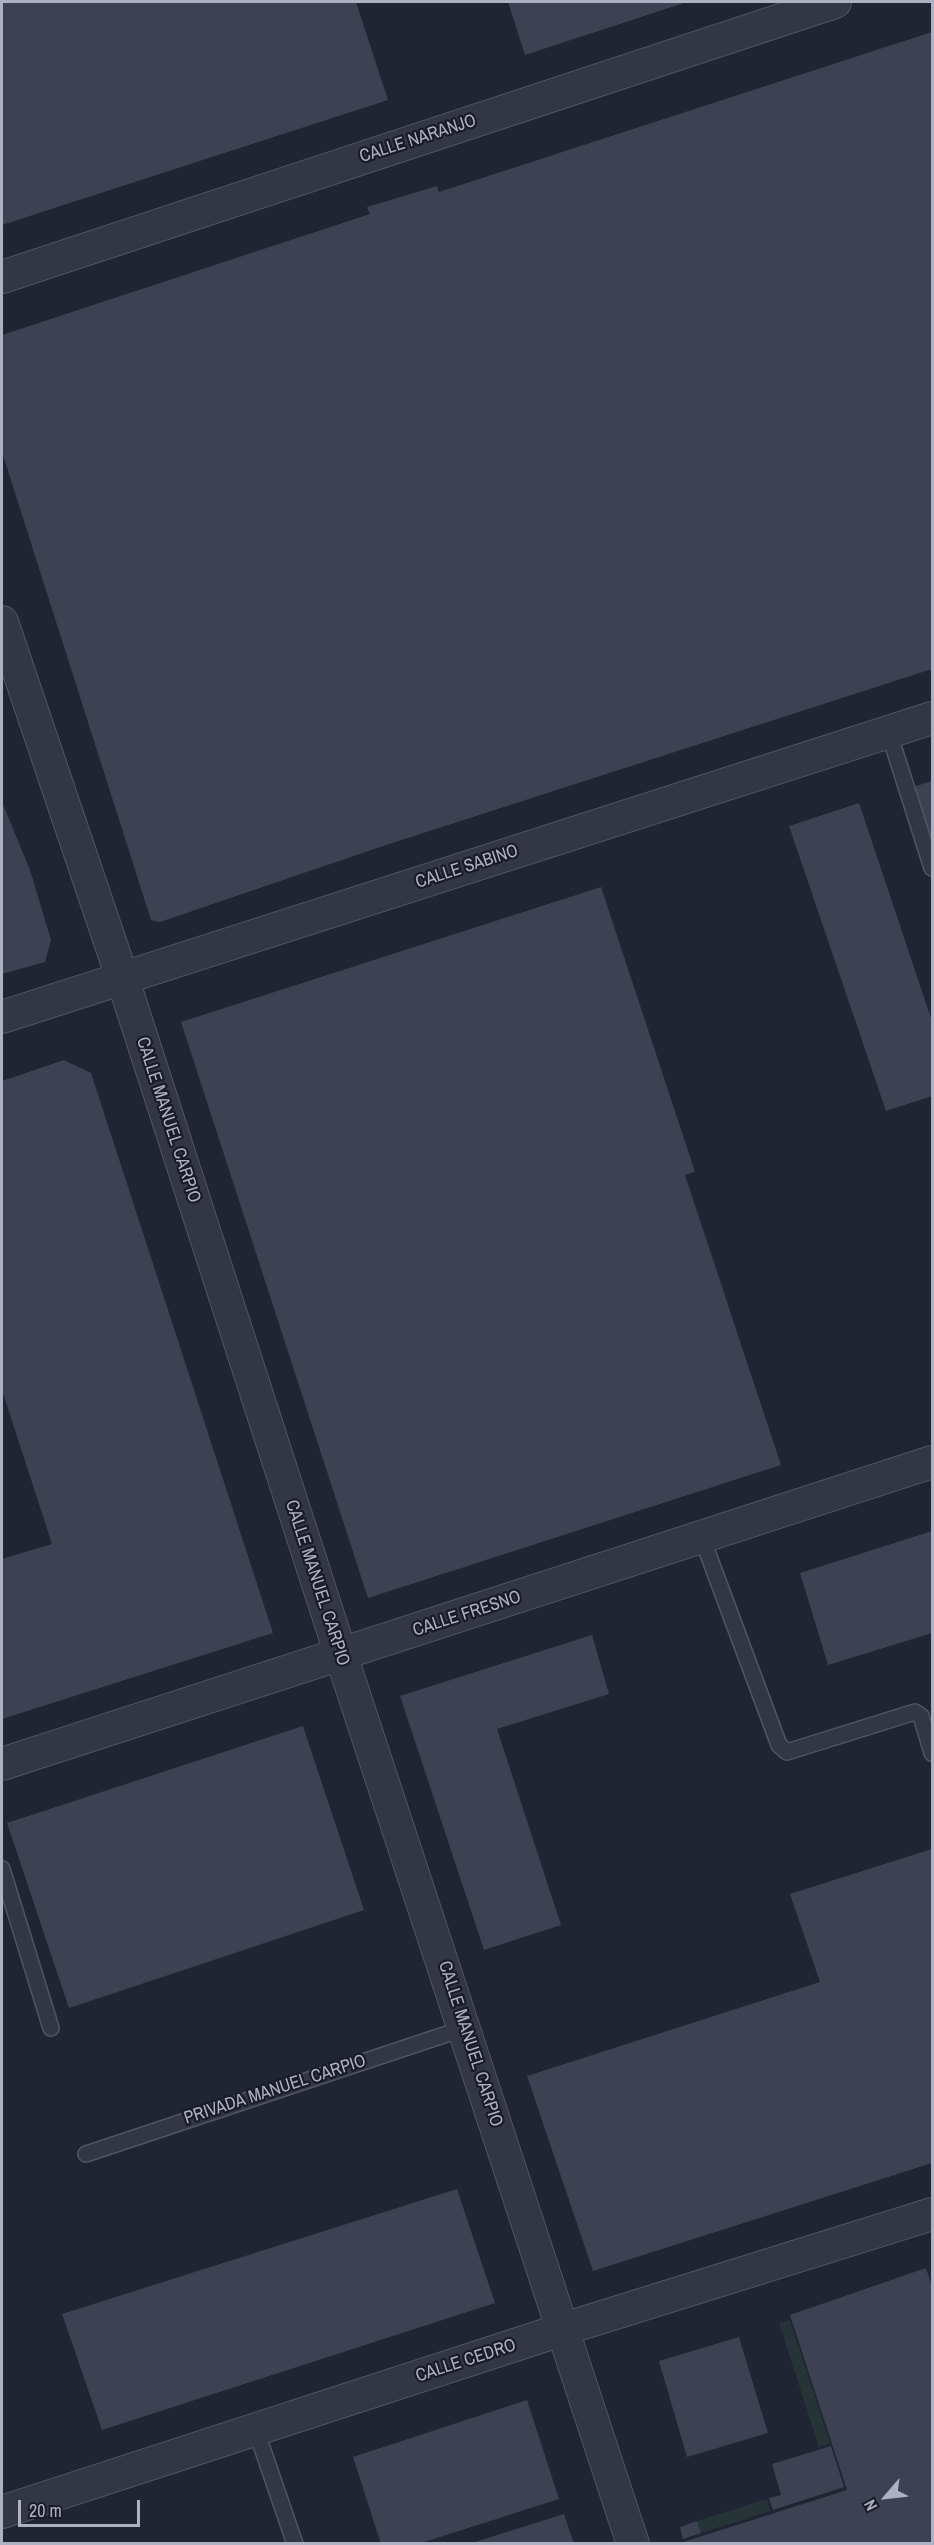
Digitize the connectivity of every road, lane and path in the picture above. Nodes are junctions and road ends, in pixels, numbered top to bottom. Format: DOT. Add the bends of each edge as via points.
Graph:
graph roads {
  1 [pos="835,2"];
  2 [pos="2,277"];
  3 [pos="2,622"];
  4 [pos="933,718"];
  5 [pos="889,733"];
  6 [pos="933,868"];
  7 [pos="122,977"];
  8 [pos="2,1017"];
  9 [pos="933,1462"];
  10 [pos="702,1538"];
  11 [pos="341,1655"];
  12 [pos="933,1753"];
  13 [pos="2,1764"];
  14 [pos="2,1869"];
  15 [pos="51,2028"];
  16 [pos="465,2028"];
  17 [pos="86,2154"];
  18 [pos="933,2214"];
  19 [pos="564,2329"];
  20 [pos="256,2430"];
  21 [pos="2,2512"];
  22 [pos="295,2544"];
  23 [pos="633,2544"];
  1 -- 2 [label="street, CALLE NARANJO"];
  3 -- 7 [label="street, CALLE MANUEL CARPIO"];
  4 -- 5 [label="street, CALLE SABINO"];
  5 -- 6 [label="lane"];
  5 -- 7 [label="street, CALLE SABINO"];
  7 -- 8 [label="street, CALLE SABINO"];
  7 -- 11 [label="street, CALLE MANUEL CARPIO"];
  9 -- 10 [label="street, CALLE FRESNO"];
  10 -- 11 [label="street, CALLE FRESNO"];
  10 -- 12 [label="lane" via="779,1745 787,1752 915,1712 921,1716"];
  11 -- 13 [label="street, CALLE FRESNO"];
  11 -- 16 [label="street, CALLE MANUEL CARPIO"];
  14 -- 15 [label="lane"];
  16 -- 17 [label="lane, PRIVADA MANUEL CARPIO"];
  16 -- 19 [label="street, CALLE MANUEL CARPIO"];
  18 -- 19 [label="street, CALLE CEDRO"];
  19 -- 20 [label="street, CALLE CEDRO"];
  19 -- 23 [label="street, CALLE MANUEL CARPIO"];
  20 -- 21 [label="street, CALLE CEDRO"];
  20 -- 22 [label="lane"];
}
